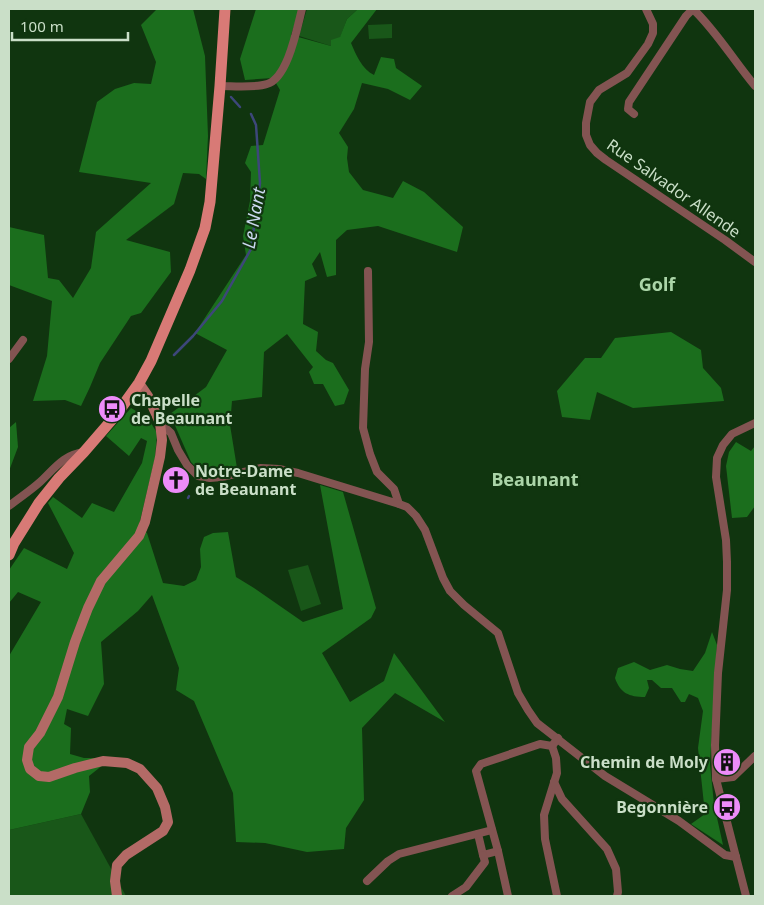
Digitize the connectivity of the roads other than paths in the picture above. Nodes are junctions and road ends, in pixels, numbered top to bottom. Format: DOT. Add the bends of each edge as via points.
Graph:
graph roads {
  1 [pos="225,9"];
  2 [pos="302,9"];
  3 [pos="646,9"];
  4 [pos="693,9"];
  5 [pos="220,86"];
  6 [pos="755,86"];
  7 [pos="634,114"];
  8 [pos="755,262"];
  9 [pos="368,271"];
  10 [pos="23,340"];
  11 [pos="9,359"];
  12 [pos="139,383"];
  13 [pos="160,423"];
  14 [pos="755,423"];
  15 [pos="84,452"];
  16 [pos="399,504"];
  17 [pos="9,506"];
  18 [pos="9,555"];
  19 [pos="558,738"];
  20 [pos="552,746"];
  21 [pos="755,756"];
  22 [pos="716,779"];
  23 [pos="554,782"];
  24 [pos="492,830"];
  25 [pos="478,834"];
  26 [pos="498,851"];
  27 [pos="483,855"];
  28 [pos="736,857"];
  29 [pos="367,881"];
  30 [pos="117,896"];
  31 [pos="452,896"];
  32 [pos="508,896"];
  33 [pos="557,896"];
  34 [pos="617,896"];
  35 [pos="746,896"];
  1 -- 5 [label="main road"];
  2 -- 5 [label="street" via="288,59 276,80 267,84"];
  3 -- 8 [label="street, Rue Salvador Allende" via="653,24 648,44 627,73 599,90 590,102 586,123 590,145 606,160"];
  4 -- 6 [label="street" via="709,24"];
  4 -- 7 [label="street" via="629,102 628,110"];
  5 -- 12 [label="main road" via="205,228 190,270"];
  9 -- 16 [label="street" via="363,428 377,472 394,489"];
  10 -- 11 [label="street"];
  12 -- 13 [label="street"];
  12 -- 15 [label="main road"];
  13 -- 16 [label="street" via="171,433 186,465 198,476 222,477 261,468 279,469"];
  13 -- 30 [label="street" via="160,457 145,522 139,536 101,582 88,608 58,697 29,747 27,760 30,769 39,776 49,777 103,761 127,763 140,769 158,788 168,822 163,831 126,855 117,865"];
  14 -- 22 [label="street" via="732,434 717,458 716,477 726,540 727,590 718,673"];
  15 -- 17 [label="street" via="66,457"];
  15 -- 18 [label="main road" via="39,503"];
  16 -- 19 [label="street" via="416,516 425,530 442,578 450,590 498,633 518,693 537,723"];
  19 -- 20 [label="street"];
  19 -- 28 [label="street" via="606,776 679,821 726,855"];
  20 -- 23 [label="street" via="557,773"];
  20 -- 24 [label="street" via="540,744 481,764 476,771"];
  21 -- 22 [label="street" via="733,777"];
  22 -- 28 [label="street"];
  23 -- 33 [label="street" via="544,815 545,839"];
  23 -- 34 [label="street" via="562,799 607,849 616,869"];
  24 -- 25 [label="street"];
  24 -- 26 [label="street"];
  25 -- 27 [label="street"];
  25 -- 29 [label="street" via="399,854"];
  26 -- 27 [label="street"];
  26 -- 32 [label="street"];
  27 -- 31 [label="street" via="485,862 466,887"];
  28 -- 35 [label="street"];
}
